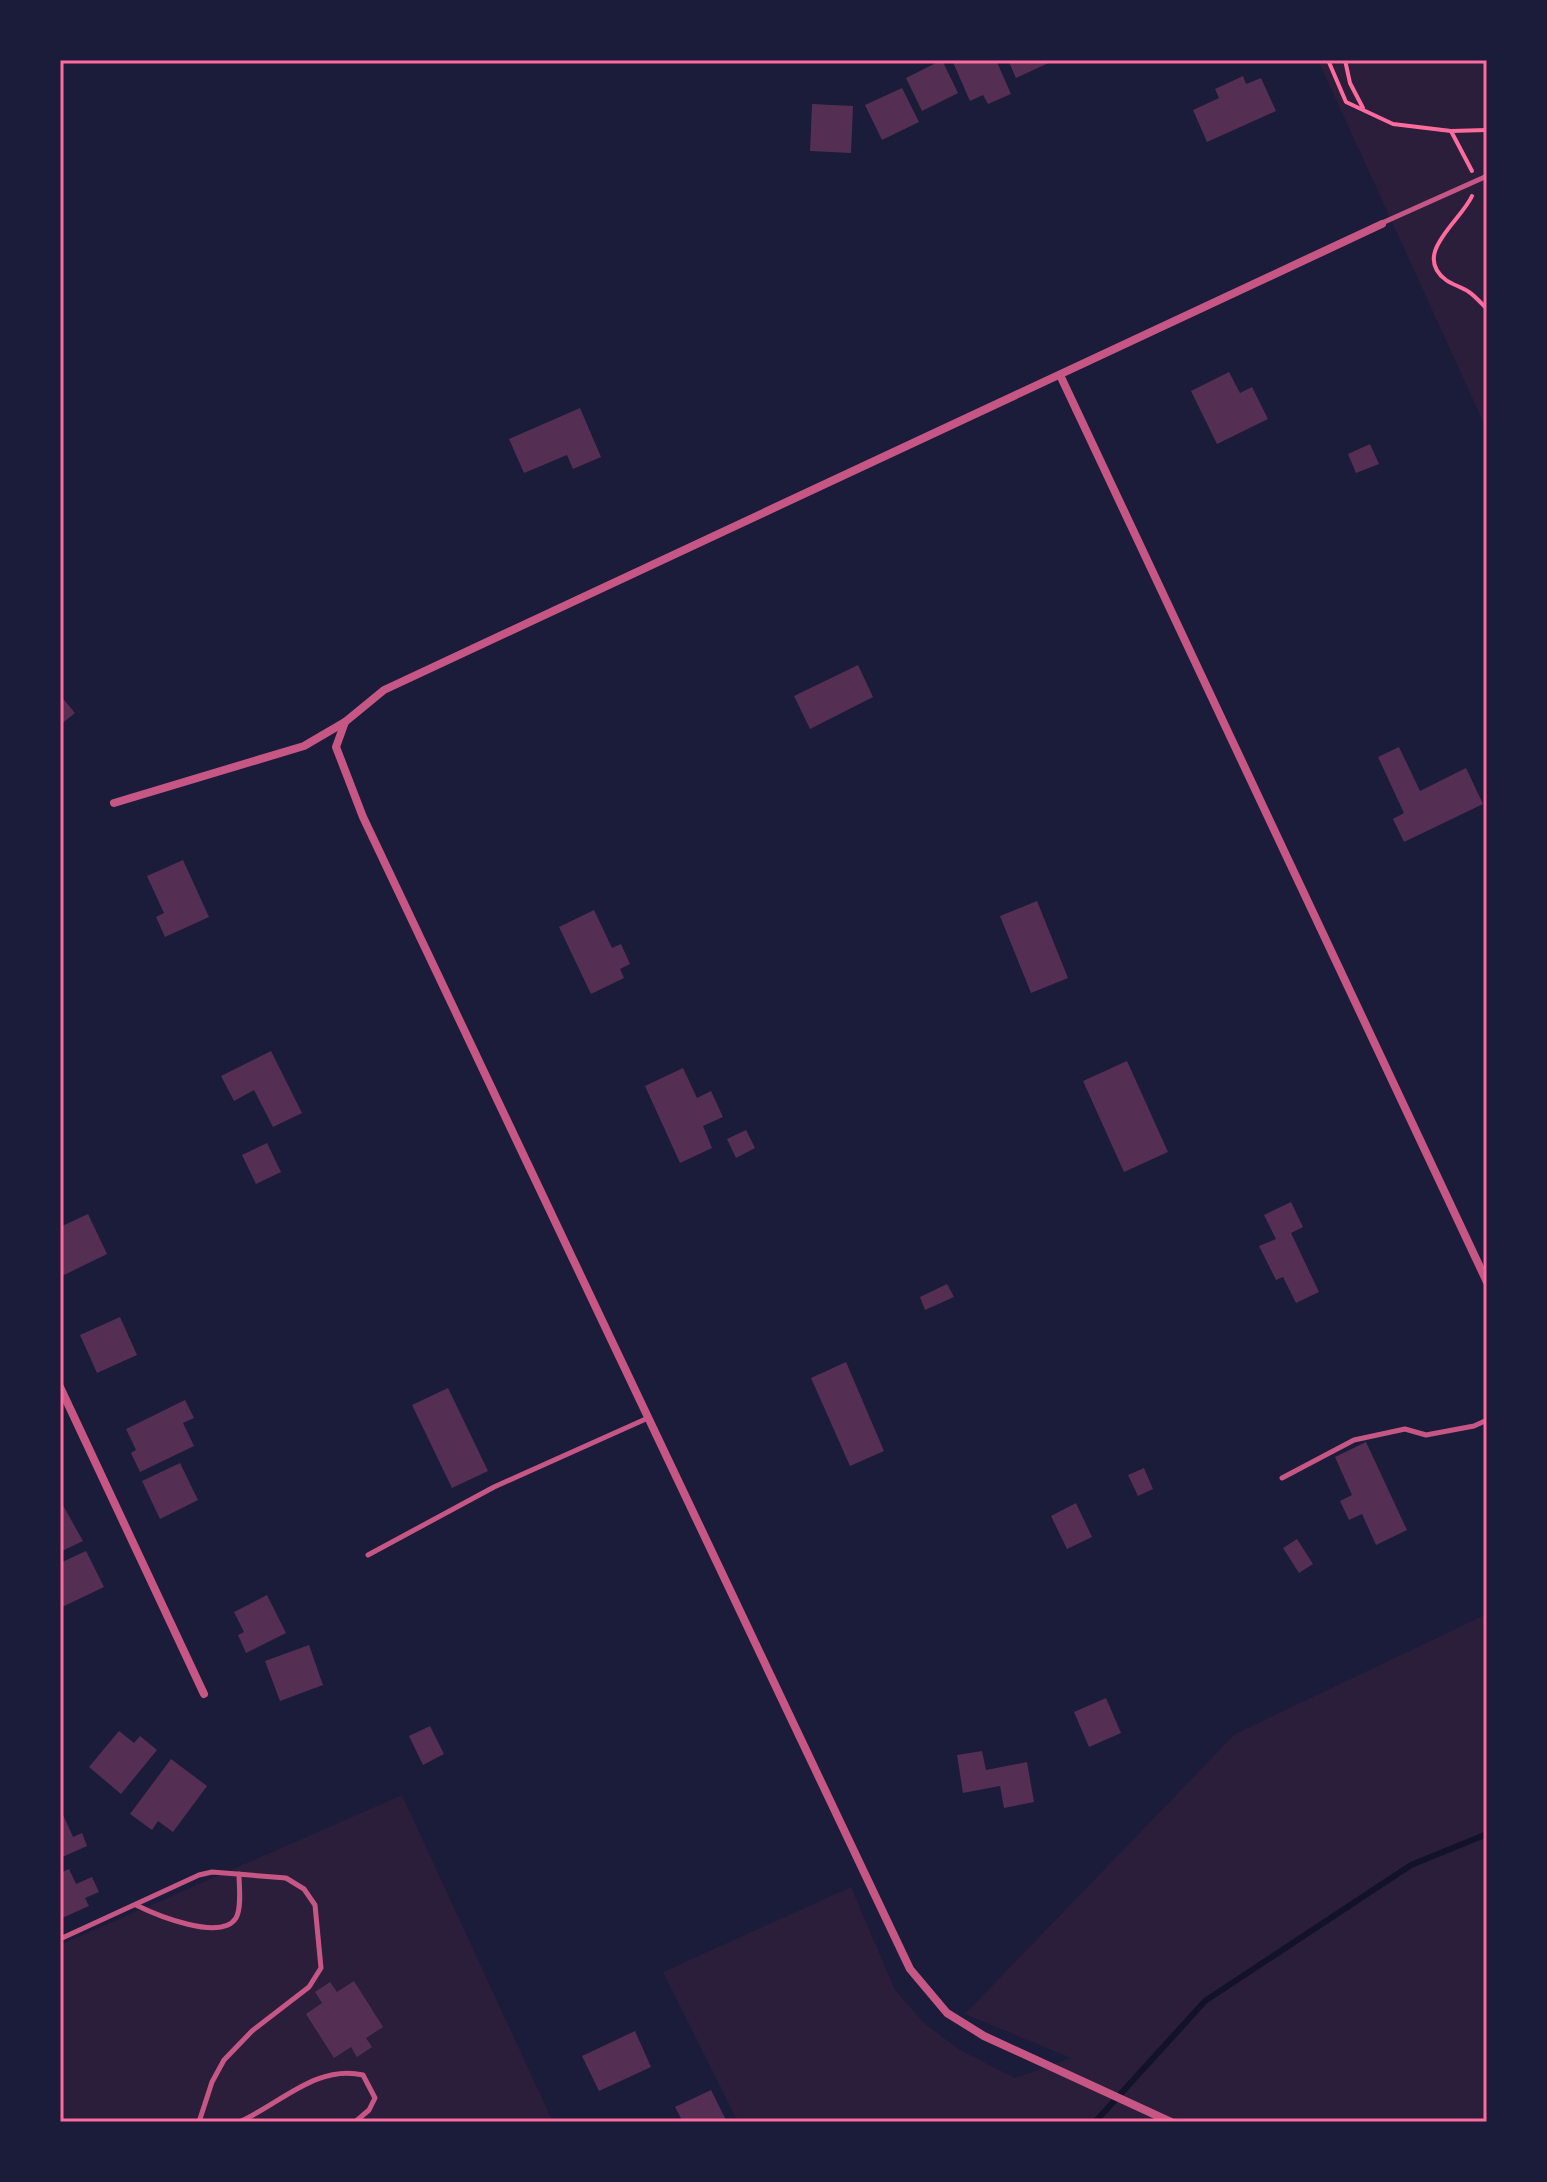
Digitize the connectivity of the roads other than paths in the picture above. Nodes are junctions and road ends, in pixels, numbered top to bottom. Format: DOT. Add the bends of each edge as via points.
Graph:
graph roads {
  1 [pos="1487,176"];
  2 [pos="1382,224"];
  3 [pos="1060,375"];
  4 [pos="345,722"];
  5 [pos="114,803"];
  6 [pos="1487,1282"];
  7 [pos="60,1387"];
  8 [pos="649,1418"];
  9 [pos="1487,1420"];
  10 [pos="1282,1478"];
  11 [pos="368,1555"];
  12 [pos="204,1694"];
  13 [pos="239,1874"];
  14 [pos="135,1905"];
  15 [pos="60,1939"];
  16 [pos="199,2122"];
  17 [pos="239,2122"];
  18 [pos="355,2122"];
  19 [pos="1171,2122"];
  1 -- 2 [label="lane"];
  2 -- 3 [label="street"];
  3 -- 4 [label="street" via="384,690"];
  3 -- 6 [label="street"];
  4 -- 5 [label="street" via="304,746"];
  4 -- 8 [label="street" via="336,747 363,817"];
  7 -- 12 [label="street"];
  8 -- 11 [label="lane" via="494,1487"];
  8 -- 19 [label="street" via="910,1969 947,2013 984,2036"];
  9 -- 10 [label="lane" via="1426,1435 1405,1429 1354,1440"];
  13 -- 14 [label="lane" via="199,1875"];
  13 -- 14 [label="lane" via="238,1915 231,1925 214,1929 183,1923"];
  13 -- 16 [label="lane" via="286,1878 304,1889 315,1905 321,1968 309,1987 224,2060"];
  14 -- 15 [label="lane"];
  17 -- 18 [label="lane" via="314,2079 347,2071 363,2075 375,2098"];
}
